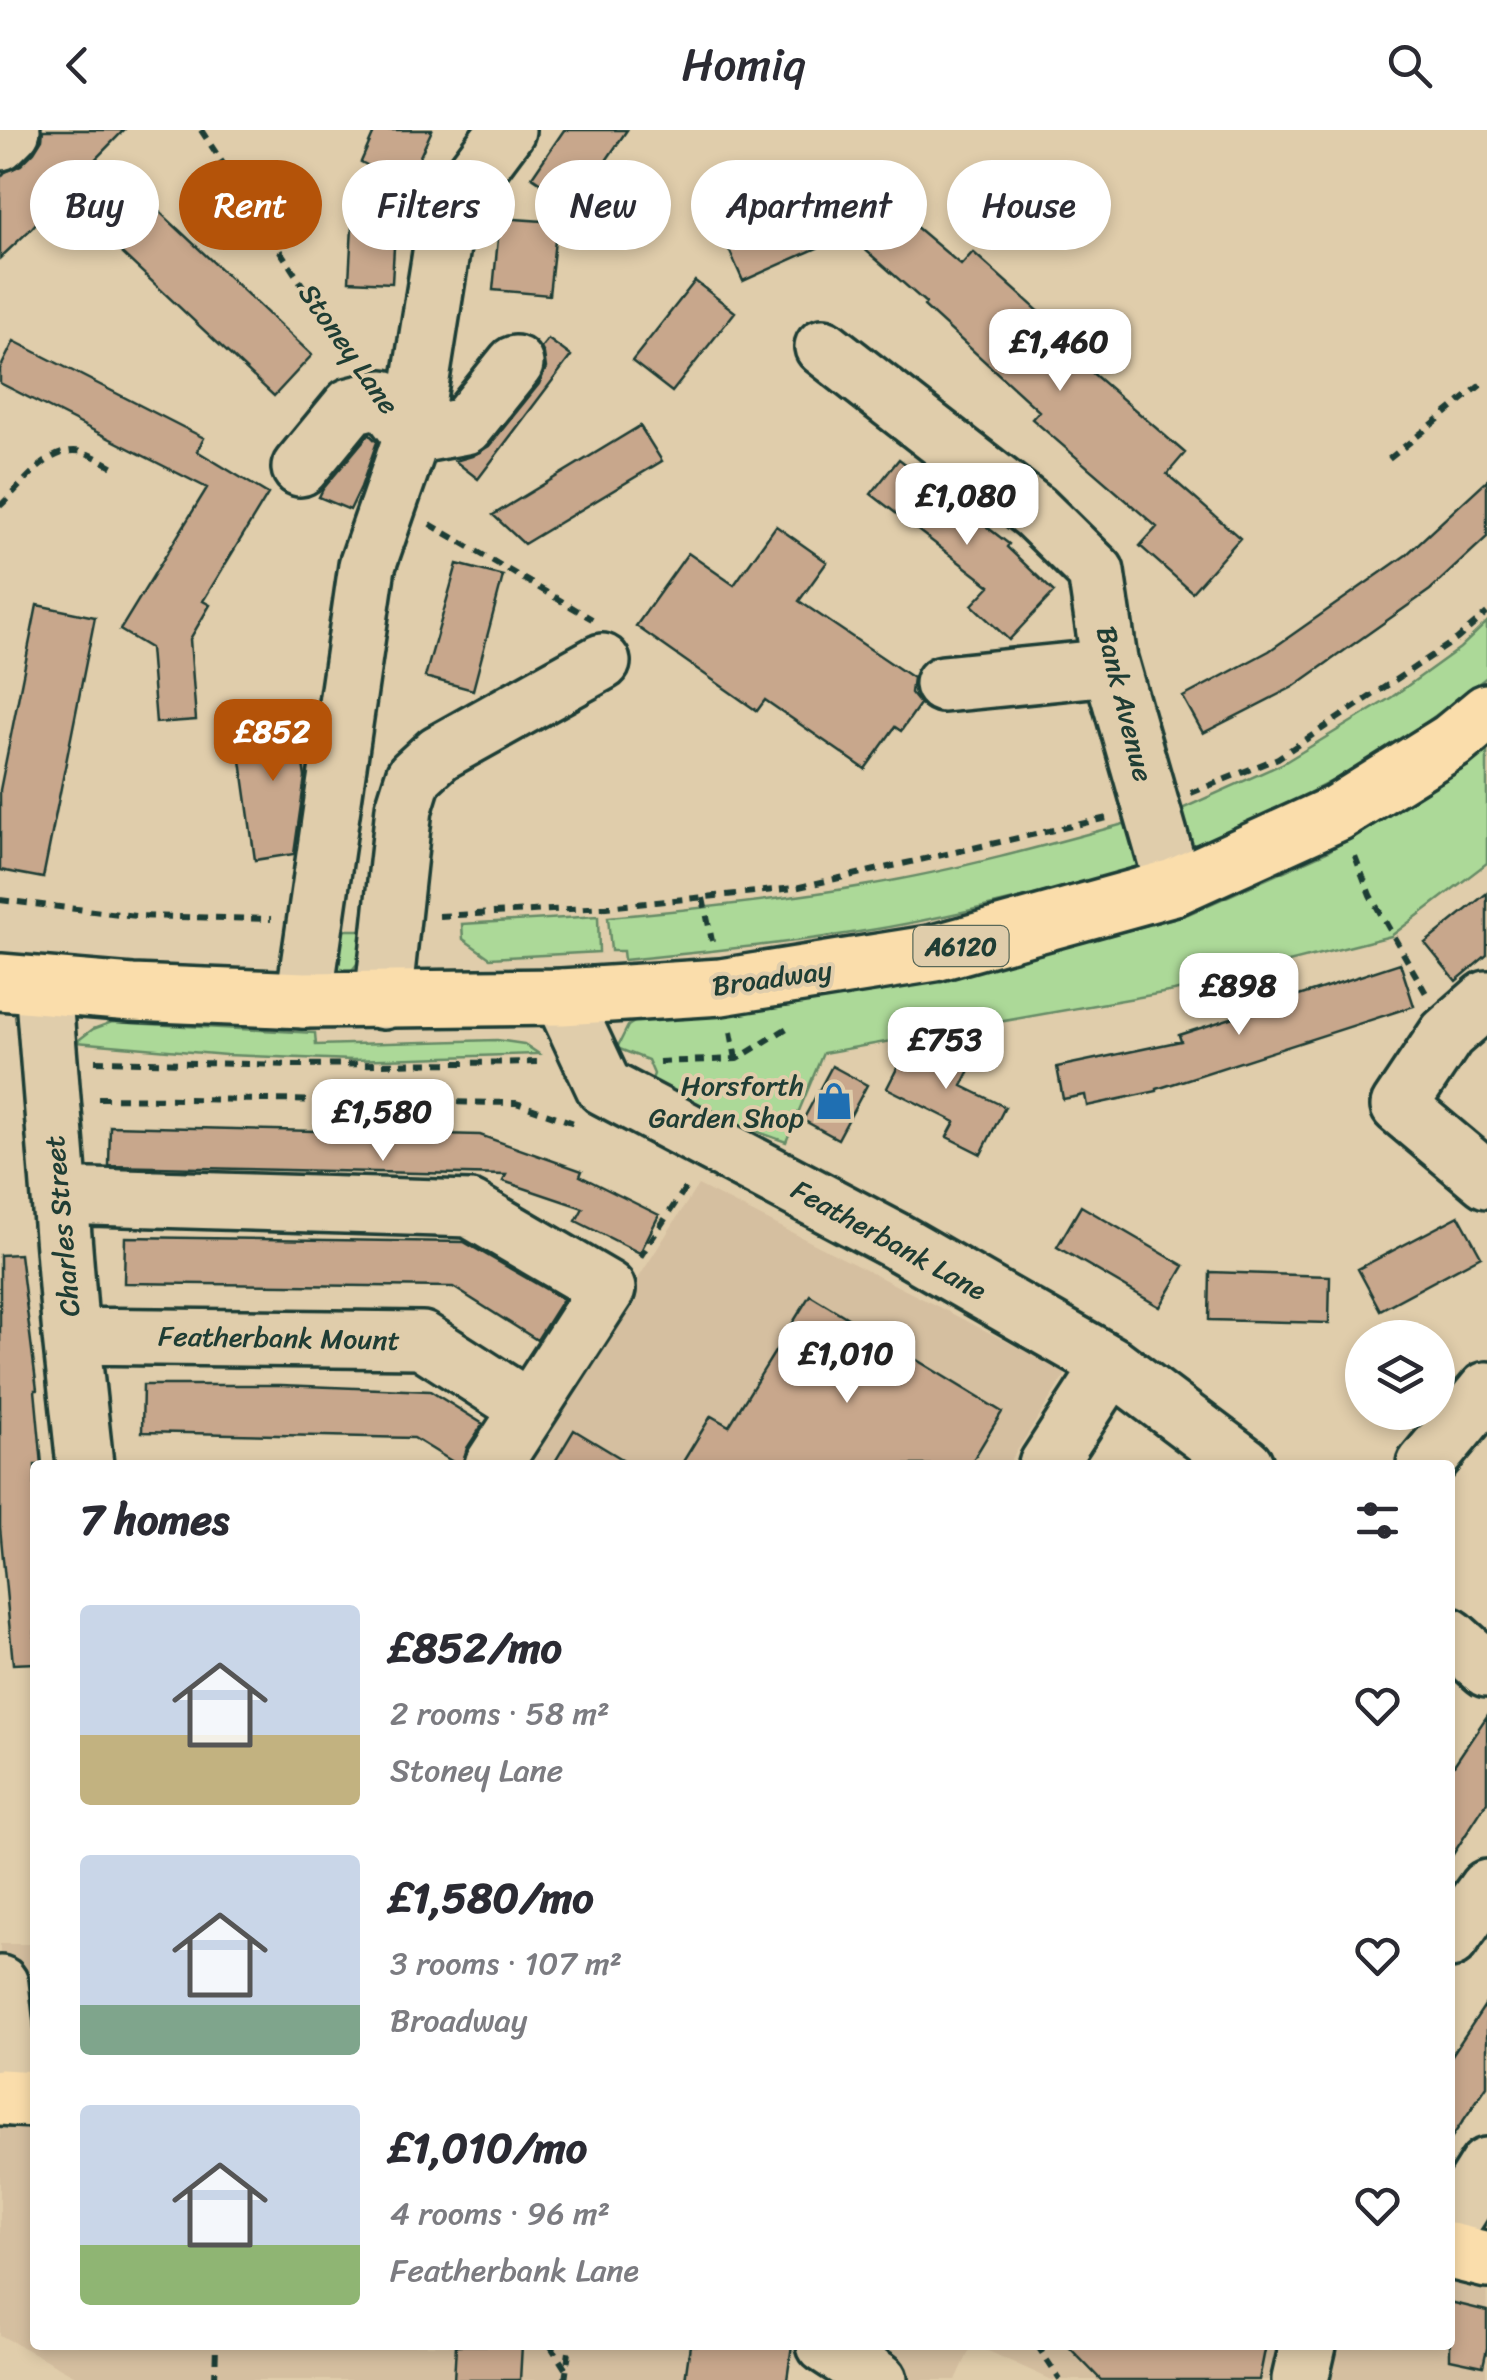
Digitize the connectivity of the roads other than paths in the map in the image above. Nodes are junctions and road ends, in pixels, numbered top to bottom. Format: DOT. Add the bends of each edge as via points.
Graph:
graph roads {
  1 [pos="12,130"];
  2 [pos="507,130"];
  3 [pos="0,142"];
  4 [pos="823,347"];
  5 [pos="515,364"];
  6 [pos="397,417"];
  7 [pos="300,468"];
  8 [pos="597,640"];
  9 [pos="1110,667"];
  10 [pos="943,684"];
  11 [pos="1487,712"];
  12 [pos="1174,887"];
  13 [pos="21,984"];
  14 [pos="562,997"];
  15 [pos="304,1000"];
  16 [pos="384,1001"];
  17 [pos="1467,1017"];
  18 [pos="1487,1180"];
  19 [pos="60,1196"];
  20 [pos="71,1336"];
  21 [pos="1112,1365"];
  22 [pos="1487,1390"];
  23 [pos="528,1408"];
  24 [pos="83,1460"];
  25 [pos="496,1460"];
  26 [pos="1049,1460"];
  27 [pos="1238,1460"];
  28 [pos="1429,1460"];
  29 [pos="1487,1888"];
  30 [pos="1455,1933"];
  31 [pos="0,1984"];
  32 [pos="16,2098"];
  33 [pos="1487,2166"];
  34 [pos="1455,2218"];
  35 [pos="1455,2252"];
  36 [pos="1487,2260"];
  37 [pos="832,2350"];
  38 [pos="1307,2350"];
  39 [pos="879,2380"];
  40 [pos="1300,2380"];
  1 -- 3 [label="street"];
  2 -- 6 [label="street" via="448,209"];
  4 -- 9 [label="street, Bank Avenue" via="1035,512 1096,572"];
  5 -- 6 [label="street" via="465,426"];
  6 -- 7 [label="street" via="351,406"];
  6 -- 15 [label="street, Stoney Lane" via="390,501 367,566"];
  8 -- 16 [label="street" via="414,776 404,808"];
  9 -- 10 [label="street"];
  9 -- 12 [label="street, Bank Avenue"];
  11 -- 12 [label="main road, Broadway / A6120" via="1338,813"];
  12 -- 14 [label="main road, Broadway / A6120" via="934,953 721,987"];
  13 -- 15 [label="main road, Broadway / A6120"];
  13 -- 19 [label="street, Charles Street" via="50,1078"];
  14 -- 16 [label="main road, Broadway / A6120"];
  14 -- 21 [label="street, Featherbank Lane" via="604,1087 894,1240"];
  15 -- 16 [label="main road, Broadway / A6120"];
  17 -- 18 [label="street" via="1400,1106"];
  19 -- 20 [label="street, Charles Street"];
  19 -- 23 [label="street" via="470,1209 607,1289"];
  20 -- 23 [label="street, Featherbank Mount" via="422,1340"];
  20 -- 24 [label="street, Charles Street"];
  21 -- 26 [label="street"];
  21 -- 27 [label="street, Featherbank Lane"];
  22 -- 28 [label="street"];
  23 -- 25 [label="street"];
  29 -- 30 [label="street"];
  31 -- 32 [label="street"];
  33 -- 34 [label="street"];
  35 -- 36 [label="main road"];
  37 -- 39 [label="street"];
  38 -- 40 [label="street"];
}
